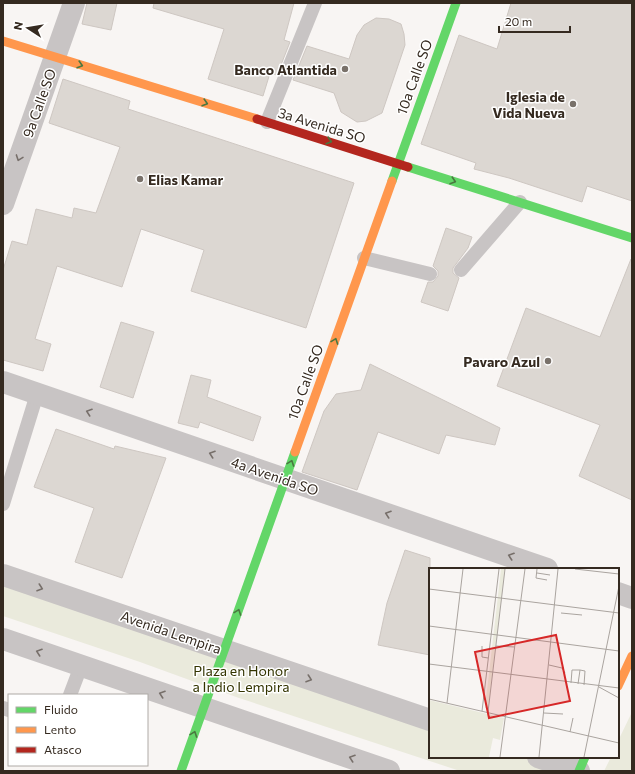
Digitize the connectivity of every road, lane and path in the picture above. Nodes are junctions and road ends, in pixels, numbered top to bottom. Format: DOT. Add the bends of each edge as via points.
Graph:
graph roads {
  1 [pos="74,3"];
  2 [pos="315,3"];
  3 [pos="456,3"];
  4 [pos="3,41"];
  5 [pos="55,57"];
  6 [pos="267,122"];
  7 [pos="398,163"];
  8 [pos="520,202"];
  9 [pos="3,204"];
  10 [pos="632,238"];
  11 [pos="364,258"];
  12 [pos="461,270"];
  13 [pos="430,274"];
  14 [pos="3,382"];
  15 [pos="36,394"];
  16 [pos="285,479"];
  17 [pos="3,504"];
  18 [pos="544,568"];
  19 [pos="3,575"];
  20 [pos="619,593"];
  21 [pos="632,598"];
  22 [pos="3,639"];
  23 [pos="224,650"];
  24 [pos="632,656"];
  25 [pos="80,666"];
  26 [pos="619,684"];
  27 [pos="70,694"];
  28 [pos="204,708"];
  29 [pos="429,720"];
  30 [pos="541,758"];
  31 [pos="585,758"];
  32 [pos="181,771"];
  33 [pos="389,771"];
  34 [pos="579,771"];
  1 -- 5 [label="street, 9a Calle SO"];
  2 -- 6 [label="lane"];
  3 -- 7 [label="street, 10a Calle SO"];
  4 -- 5 [label="street, 3a Avenida SO"];
  5 -- 6 [label="street, 3a Avenida SO, one-way"];
  5 -- 9 [label="street, 9a Calle SO, one-way"];
  6 -- 7 [label="street, 3a Avenida SO, one-way"];
  7 -- 8 [label="street, 3a Avenida SO, one-way"];
  7 -- 11 [label="street, 10a Calle SO"];
  8 -- 10 [label="street, 3a Avenida SO"];
  8 -- 12 [label="lane"];
  11 -- 13 [label="lane"];
  16 -- 11 [label="street, 10a Calle SO, one-way"];
  14 -- 15 [label="street, 4a Avenida SO"];
  16 -- 15 [label="street, 4a Avenida SO, one-way"];
  15 -- 17 [label="lane"];
  18 -- 16 [label="street, 4a Avenida SO, one-way"];
  23 -- 16 [label="street, 10a Calle SO, one-way"];
  19 -- 23 [label="street, Avenida Lempira, one-way"];
  20 -- 21 [label="street"];
  25 -- 22 [label="street, one-way"];
  23 -- 28 [label="street, 10a Calle SO"];
  23 -- 29 [label="street, Avenida Lempira, one-way"];
  24 -- 26 [label="street"];
  25 -- 27 [label="lane"];
  28 -- 25 [label="street, one-way"];
  32 -- 28 [label="street, 10a Calle SO, one-way"];
  33 -- 28 [label="street, one-way"];
  30 -- 34 [label="street"];
  31 -- 34 [label="street"];
}
